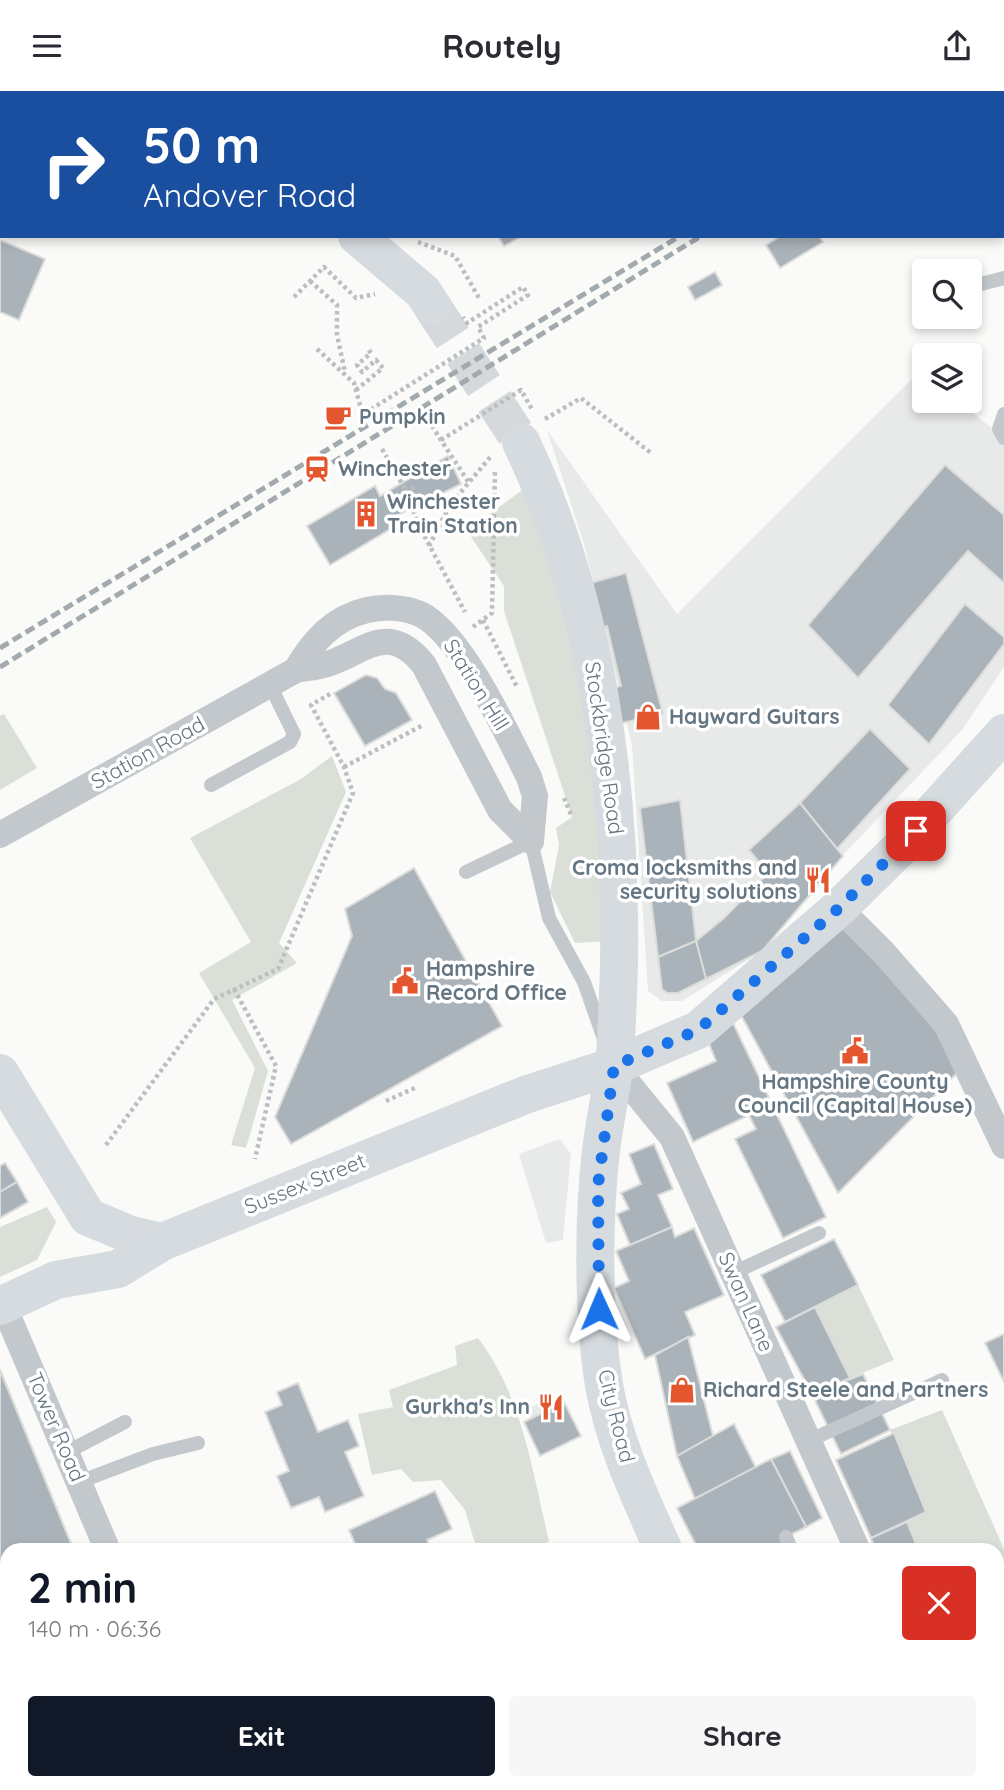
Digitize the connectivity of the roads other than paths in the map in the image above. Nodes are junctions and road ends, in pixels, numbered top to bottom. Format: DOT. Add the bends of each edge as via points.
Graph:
graph roads {
  1 [pos="360,238"];
  2 [pos="1004,278"];
  3 [pos="982,285"];
  4 [pos="445,308"];
  5 [pos="1004,414"];
  6 [pos="530,432"];
  7 [pos="1004,438"];
  8 [pos="296,670"];
  9 [pos="271,685"];
  10 [pos="1004,733"];
  11 [pos="211,785"];
  12 [pos="0,835"];
  13 [pos="531,841"];
  14 [pos="466,873"];
  15 [pos="839,908"];
  16 [pos="614,1066"];
  17 [pos="0,1073"];
  18 [pos="1004,1146"];
  19 [pos="88,1217"];
  20 [pos="819,1233"];
  21 [pos="163,1242"];
  22 [pos="733,1273"];
  23 [pos="56,1280"];
  24 [pos="1,1305"];
  25 [pos="942,1380"];
  26 [pos="125,1422"];
  27 [pos="808,1441"];
  28 [pos="198,1443"];
  29 [pos="66,1452"];
  30 [pos="79,1482"];
  31 [pos="105,1543"];
  32 [pos="661,1543"];
  33 [pos="854,1543"];
  1 -- 4 [label="main road"];
  2 -- 3 [label="lane"];
  5 -- 7 [label="lane" via="999,429"];
  6 -- 16 [label="main road, Stockbridge Road" via="595,673 620,872"];
  8 -- 9 [label="street, Station Road"];
  8 -- 13 [label="street, Station Hill" via="326,665 362,646 396,644 409,650 438,688 500,810"];
  8 -- 13 [label="street, Station Hill" via="326,630 354,613 379,607 399,609 420,614 436,625 470,670 529,777 535,796"];
  9 -- 11 [label="lane" via="294,734 290,742"];
  9 -- 12 [label="street, Station Road"];
  10 -- 15 [label="main road, Sussex Street"];
  13 -- 14 [label="lane"];
  13 -- 16 [label="lane, Station Hill" via="549,918 584,982"];
  15 -- 16 [label="main road, Sussex Street" via="698,1030"];
  15 -- 18 [label="street" via="946,1024"];
  16 -- 21 [label="main road, Sussex Street" via="525,1095"];
  16 -- 22 [label="street, Swan Lane" via="672,1137"];
  16 -- 32 [label="main road, City Road" via="598,1185 604,1385 618,1443"];
  17 -- 19 [label="main road"];
  19 -- 21 [label="main road"];
  19 -- 23 [label="main road" via="77,1251"];
  20 -- 22 [label="lane"];
  21 -- 23 [label="main road, Sussex Street" via="118,1269"];
  22 -- 27 [label="street, Swan Lane"];
  23 -- 24 [label="main road, Sussex Street"];
  24 -- 29 [label="street, Tower Road"];
  25 -- 27 [label="lane"];
  26 -- 29 [label="lane"];
  27 -- 33 [label="street, Swan Lane"];
  28 -- 30 [label="lane" via="153,1454"];
  29 -- 30 [label="street, Tower Road"];
  30 -- 31 [label="street, Tower Road"];
}
